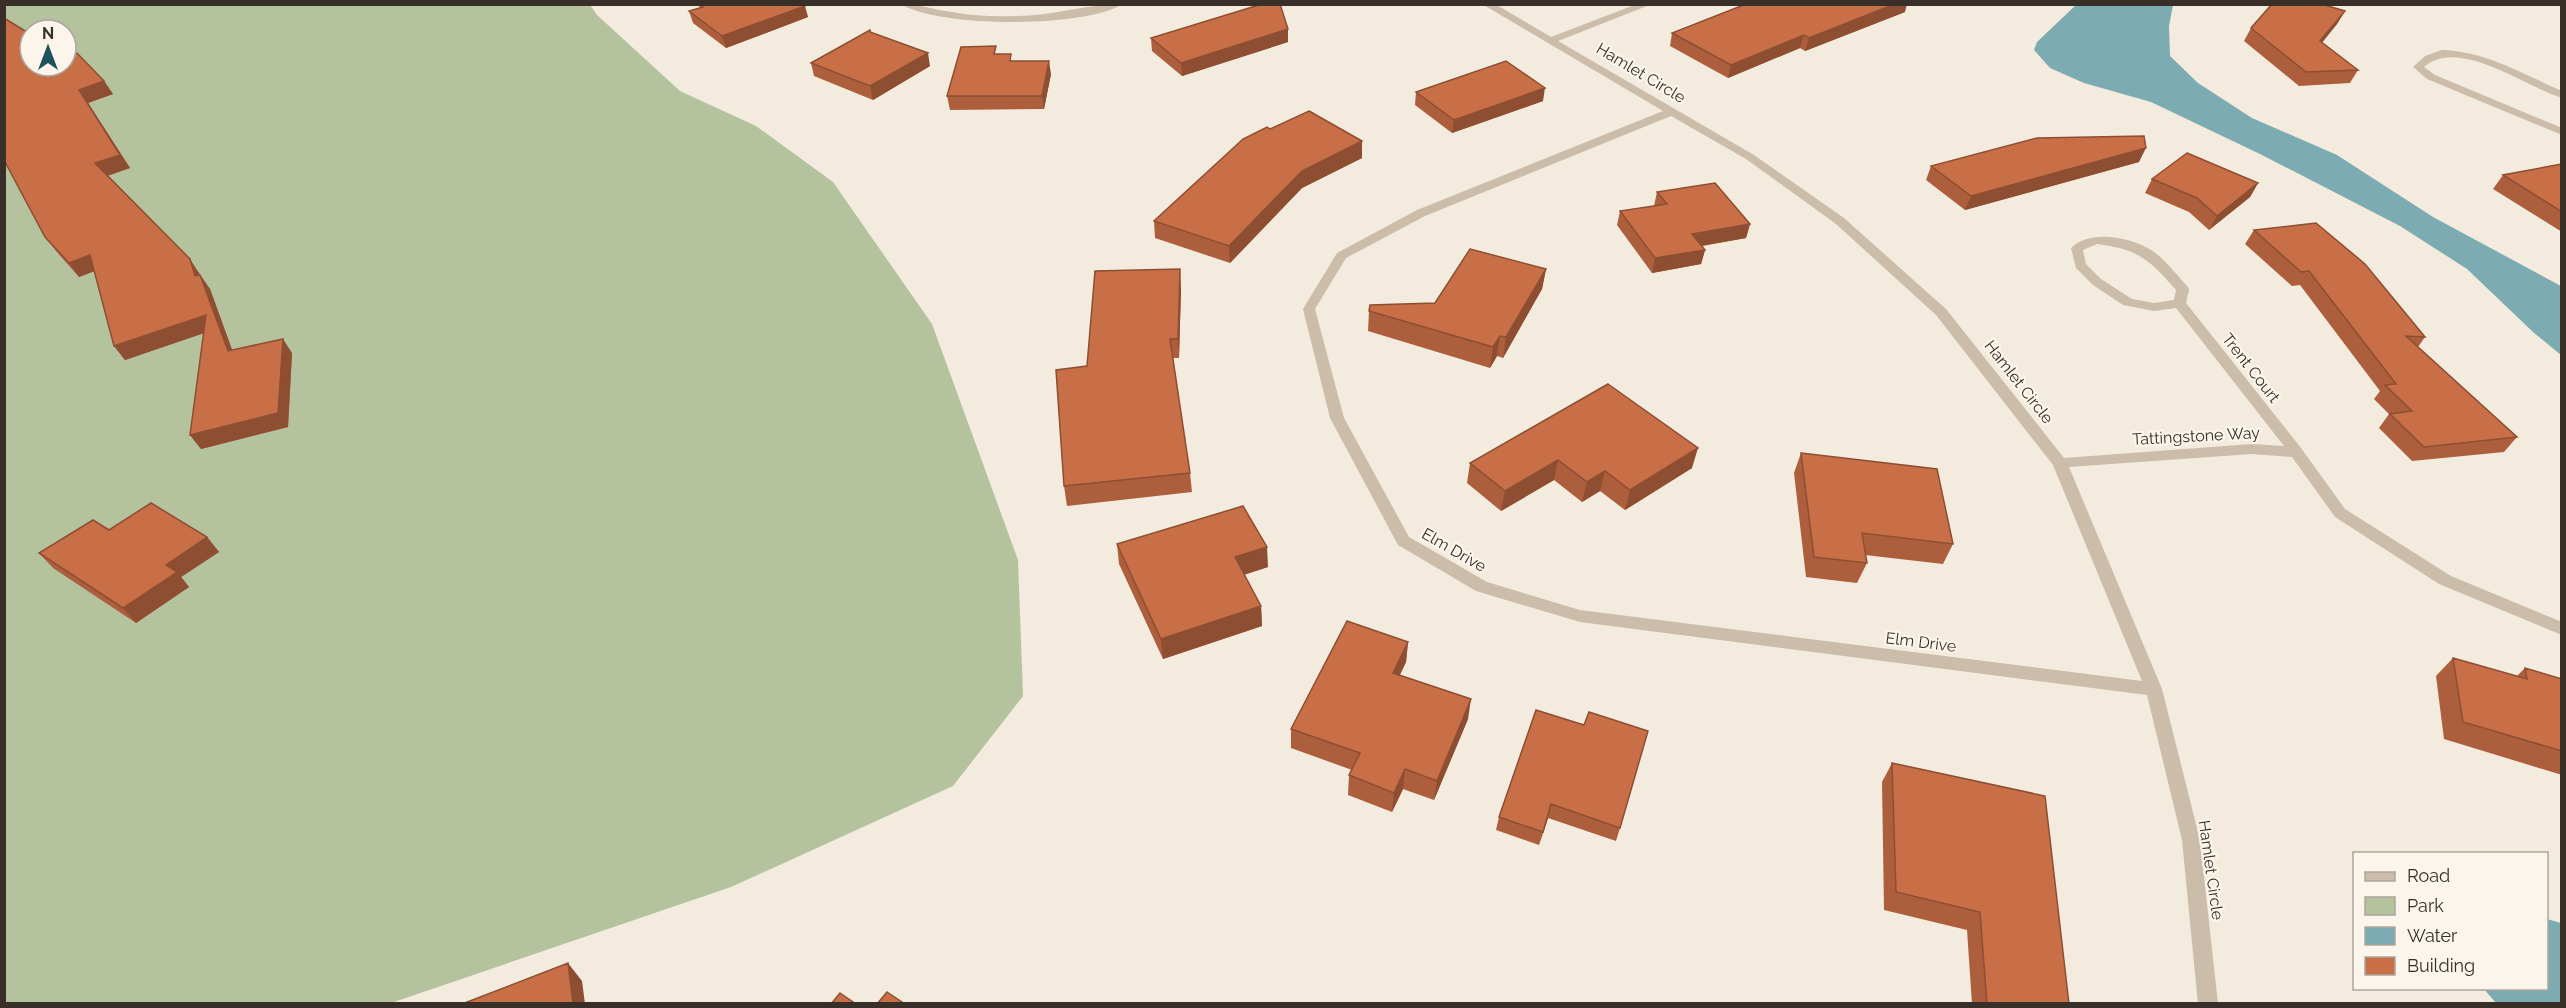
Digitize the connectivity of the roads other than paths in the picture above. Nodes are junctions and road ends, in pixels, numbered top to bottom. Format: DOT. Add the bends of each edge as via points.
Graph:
graph roads {
  1 [pos="906,4"];
  2 [pos="1118,4"];
  3 [pos="1487,4"];
  4 [pos="1647,4"];
  5 [pos="1550,41"];
  6 [pos="2562,95"];
  7 [pos="1671,112"];
  8 [pos="2562,132"];
  9 [pos="2179,303"];
  10 [pos="2296,452"];
  11 [pos="2060,463"];
  12 [pos="2562,629"];
  13 [pos="2154,689"];
  14 [pos="2208,1004"];
  1 -- 2 [label="street" via="955,16 1029,20 1095,12"];
  3 -- 5 [label="street, Hamlet Circle"];
  4 -- 5 [label="street"];
  5 -- 7 [label="street, Hamlet Circle"];
  6 -- 8 [label="street" via="2474,57 2442,53 2418,67 2431,77"];
  7 -- 11 [label="street, Hamlet Circle" via="1750,158 1840,221 1941,312"];
  7 -- 13 [label="street, Elm Drive" via="1421,213 1341,256 1309,309 1337,418 1403,541 1482,587 1580,616"];
  9 -- 9 [label="street, Trent Court" via="2183,290 2151,254 2128,243 2096,240 2077,248 2079,265 2128,302 2154,307"];
  9 -- 10 [label="street, Trent Court"];
  10 -- 11 [label="street, Tattingstone Way" via="2252,449"];
  10 -- 12 [label="street" via="2340,513 2445,580"];
  11 -- 13 [label="street, Hamlet Circle"];
  13 -- 14 [label="street, Hamlet Circle" via="2191,840"];
}
